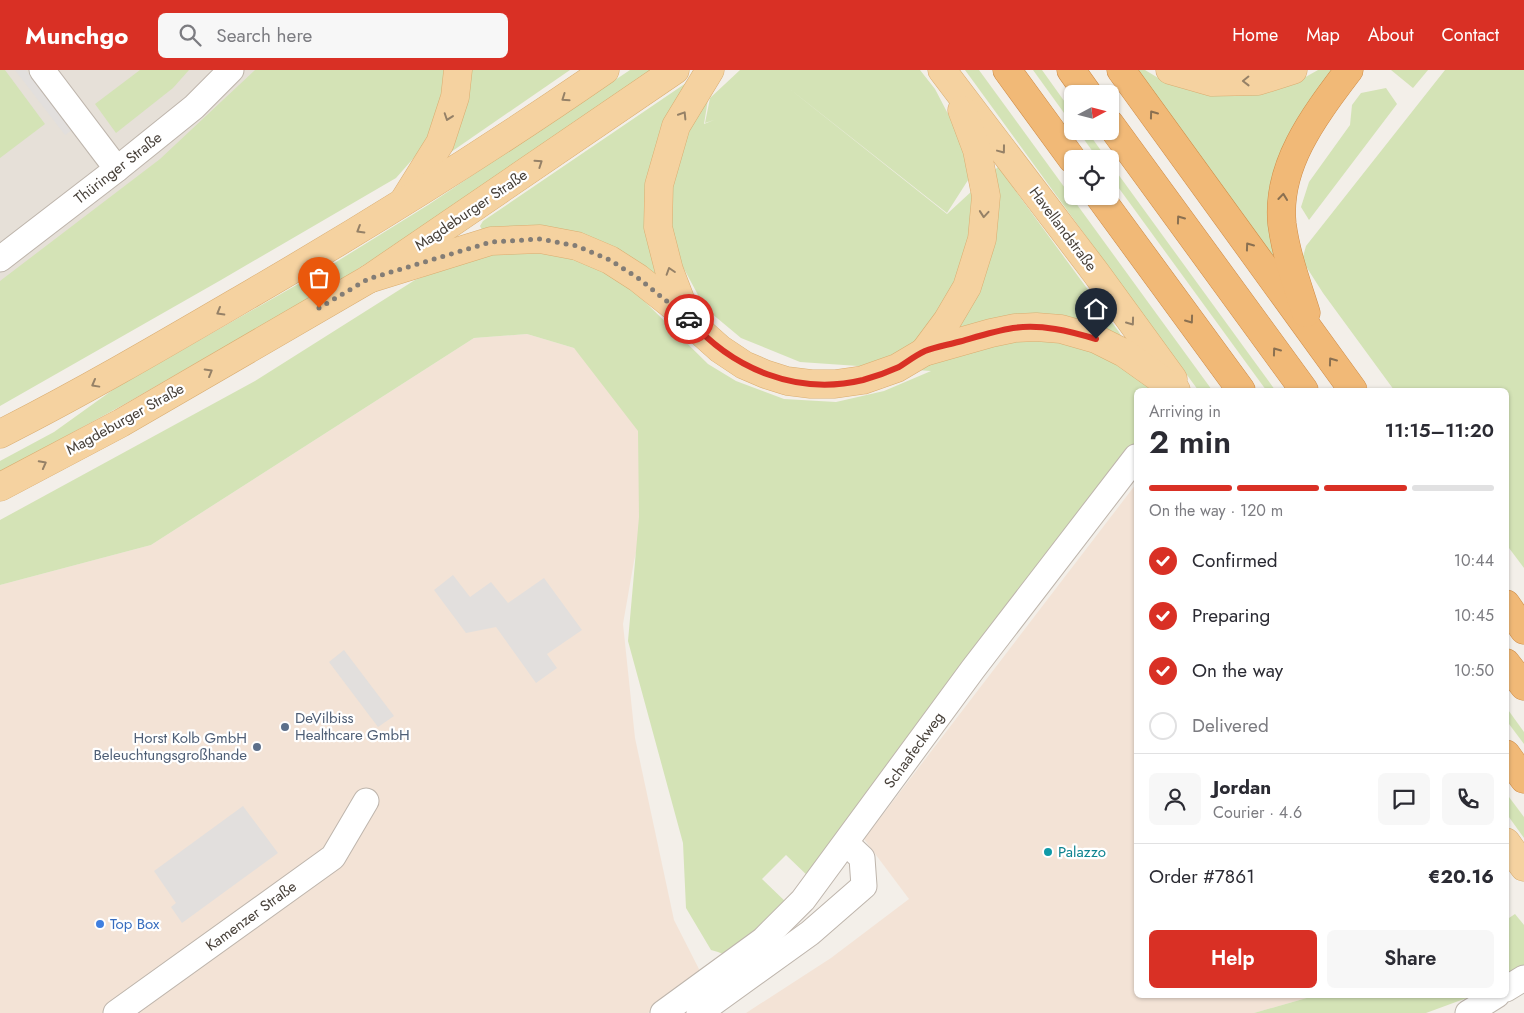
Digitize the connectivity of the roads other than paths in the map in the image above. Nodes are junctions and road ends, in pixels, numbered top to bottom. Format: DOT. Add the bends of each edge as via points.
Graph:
graph roads {
  1 [pos="42,70"];
  2 [pos="230,70"];
  3 [pos="458,70"];
  4 [pos="605,70"];
  5 [pos="675,70"];
  6 [pos="710,70"];
  7 [pos="1007,70"];
  8 [pos="1071,70"];
  9 [pos="1121,70"];
  10 [pos="1170,70"];
  11 [pos="1293,70"];
  12 [pos="1349,70"];
  13 [pos="947,77"];
  14 [pos="1082,85"];
  15 [pos="1119,136"];
  16 [pos="1065,150"];
  17 [pos="117,169"];
  18 [pos="402,204"];
  19 [pos="1106,205"];
  20 [pos="0,259"];
  21 [pos="368,279"];
  22 [pos="687,316"];
  23 [pos="1311,332"];
  24 [pos="924,352"];
  25 [pos="1173,388"];
  26 [pos="1180,388"];
  27 [pos="1240,388"];
  28 [pos="1303,388"];
  29 [pos="1352,388"];
  30 [pos="0,434"];
  31 [pos="1134,460"];
  32 [pos="0,486"];
  33 [pos="1509,608"];
  34 [pos="1524,630"];
  35 [pos="1509,667"];
  36 [pos="1524,686"];
  37 [pos="1509,758"];
  38 [pos="1524,779"];
  39 [pos="366,802"];
  40 [pos="846,842"];
  41 [pos="1509,846"];
  42 [pos="1524,867"];
  43 [pos="1524,978"];
  44 [pos="1509,987"];
  45 [pos="1492,998"];
  46 [pos="116,1013"];
  47 [pos="663,1013"];
  48 [pos="699,1013"];
  49 [pos="1468,1013"];
  1 -- 17 [label="street"];
  2 -- 17 [label="street, Thüringer Straße" via="194,107"];
  3 -- 18 [label="main road, one-way" via="455,97 440,143"];
  4 -- 18 [label="main road, one-way"];
  21 -- 5 [label="main road, Magdeburger Straße, one-way"];
  22 -- 6 [label="main road, one-way" via="669,270 658,227 658,185 676,126"];
  7 -- 16 [label="highway"];
  8 -- 14 [label="highway"];
  23 -- 9 [label="highway, one-way"];
  11 -- 10 [label="main road, one-way" via="1258,80 1212,82"];
  23 -- 12 [label="highway, one-way" via="1288,255 1282,223 1283,194 1293,155 1320,107"];
  13 -- 24 [label="main road, one-way" via="977,150 986,196 982,239 967,287"];
  13 -- 26 [label="main road, Havellandstraße, one-way" via="1096,272"];
  28 -- 15 [label="highway, one-way"];
  17 -- 20 [label="street, Thüringer Straße"];
  18 -- 30 [label="main road, one-way" via="132,364"];
  19 -- 27 [label="highway, one-way"];
  21 -- 22 [label="main road" via="491,242 540,239 577,246 610,260"];
  32 -- 21 [label="main road, Magdeburger Straße, one-way" via="121,423"];
  22 -- 24 [label="main road" via="720,349 744,365 765,374 811,384 863,380 897,368"];
  29 -- 23 [label="highway, one-way"];
  24 -- 25 [label="main road" via="1014,328 1061,329 1103,342"];
  31 -- 40 [label="street, Schaafeckweg" via="973,669"];
  33 -- 34 [label="highway"];
  35 -- 36 [label="highway"];
  37 -- 38 [label="highway"];
  39 -- 46 [label="street, Kamenzer Straße" via="333,857"];
  40 -- 47 [label="street, Schaafeckweg" via="803,900 763,940"];
  40 -- 48 [label="street" via="862,858 864,886 810,933"];
  41 -- 42 [label="main road"];
  43 -- 44 [label="street"];
  45 -- 49 [label="street"];
}
